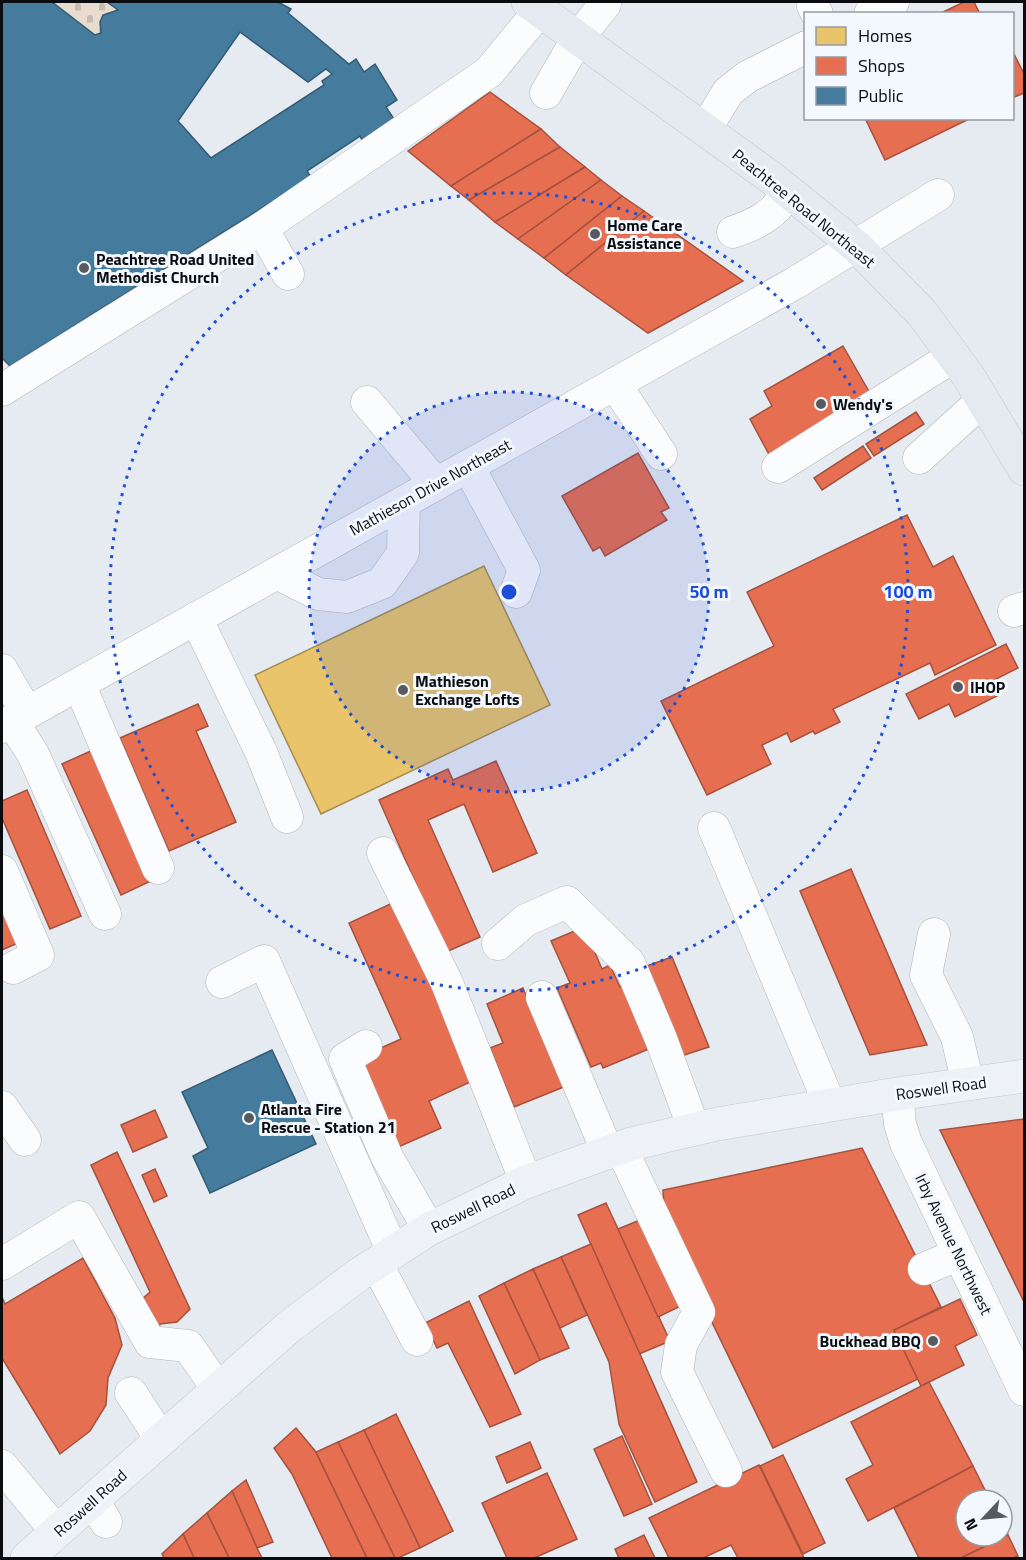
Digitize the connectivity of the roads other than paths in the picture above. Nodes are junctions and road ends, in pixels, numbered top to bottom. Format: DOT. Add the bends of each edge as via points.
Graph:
graph roads {
  1 [pos="893,2"];
  2 [pos="605,4"];
  3 [pos="534,6"];
  4 [pos="874,12"];
  5 [pos="578,38"];
  6 [pos="804,48"];
  7 [pos="546,93"];
  8 [pos="705,130"];
  9 [pos="787,193"];
  10 [pos="938,195"];
  11 [pos="262,228"];
  12 [pos="733,232"];
  13 [pos="857,247"];
  14 [pos="288,274"];
  15 [pos="954,356"];
  16 [pos="615,384"];
  17 [pos="2,390"];
  18 [pos="983,400"];
  19 [pos="367,402"];
  20 [pos="661,454"];
  21 [pos="919,458"];
  22 [pos="468,466"];
  23 [pos="778,466"];
  24 [pos="1024,469"];
  25 [pos="436,484"];
  26 [pos="404,502"];
  27 [pos="277,573"];
  28 [pos="516,592"];
  29 [pos="196,618"];
  30 [pos="2,670"];
  31 [pos="79,684"];
  32 [pos="14,720"];
  33 [pos="287,816"];
  34 [pos="714,828"];
  35 [pos="383,853"];
  36 [pos="158,868"];
  37 [pos="2,871"];
  38 [pos="105,914"];
  39 [pos="934,934"];
  40 [pos="498,944"];
  41 [pos="13,968"];
  42 [pos="222,982"];
  43 [pos="542,997"];
  44 [pos="366,1046"];
  45 [pos="1024,1076"];
  46 [pos="968,1084"];
  47 [pos="897,1094"];
  48 [pos="830,1105"];
  49 [pos="694,1130"];
  50 [pos="615,1150"];
  51 [pos="526,1182"];
  52 [pos="429,1229"];
  53 [pos="959,1254"];
  54 [pos="385,1257"];
  55 [pos="2,1264"];
  56 [pos="924,1269"];
  57 [pos="417,1340"];
  58 [pos="1021,1375"];
  59 [pos="218,1389"];
  60 [pos="131,1393"];
  61 [pos="161,1439"];
  62 [pos="2,1466"];
  63 [pos="726,1471"];
  64 [pos="57,1532"];
  65 [pos="27,1558"];
  1 -- 4 [label="street"];
  2 -- 5 [label="street"];
  3 -- 5 [label="highway, Peachtree Road Northeast"];
  3 -- 11 [label="street" via="489,72"];
  5 -- 7 [label="street"];
  5 -- 8 [label="highway, Peachtree Road Northeast"];
  6 -- 8 [label="street" via="747,77 728,92"];
  8 -- 9 [label="highway, Peachtree Road Northeast"];
  9 -- 12 [label="street" via="780,206 757,224"];
  9 -- 13 [label="highway, Peachtree Road Northeast"];
  10 -- 13 [label="street, Mathieson Drive Northeast"];
  11 -- 14 [label="street"];
  11 -- 17 [label="street"];
  13 -- 15 [label="highway, Peachtree Road Northeast" via="922,313"];
  13 -- 16 [label="street, Mathieson Drive Northeast"];
  15 -- 18 [label="highway, Peachtree Road Northeast"];
  15 -- 23 [label="street"];
  16 -- 20 [label="street"];
  16 -- 22 [label="street, Mathieson Drive Northeast"];
  18 -- 21 [label="street"];
  18 -- 24 [label="highway, Peachtree Road Northeast"];
  19 -- 25 [label="street"];
  22 -- 25 [label="street, Mathieson Drive Northeast"];
  22 -- 28 [label="street" via="524,570"];
  25 -- 26 [label="street, Mathieson Drive Northeast"];
  26 -- 27 [label="street, Mathieson Drive Northeast"];
  26 -- 27 [label="street" via="403,553 381,583 347,597 318,594"];
  27 -- 29 [label="street, Mathieson Drive Northeast"];
  29 -- 31 [label="street, Mathieson Drive Northeast"];
  29 -- 33 [label="street"];
  30 -- 32 [label="street"];
  31 -- 32 [label="street, Mathieson Drive Northeast"];
  31 -- 36 [label="street"];
  32 -- 38 [label="street"];
  34 -- 48 [label="street"];
  35 -- 51 [label="street" via="447,983"];
  37 -- 41 [label="street" via="38,955"];
  39 -- 46 [label="street" via="926,975 957,1037"];
  40 -- 49 [label="street" via="526,920 567,902 629,963 662,1039"];
  42 -- 54 [label="street" via="264,962"];
  43 -- 50 [label="street"];
  44 -- 52 [label="street" via="345,1059 387,1157"];
  45 -- 46 [label="main road, Roswell Road"];
  46 -- 47 [label="main road, Roswell Road"];
  47 -- 48 [label="main road, Roswell Road"];
  47 -- 53 [label="street, Irby Avenue Northwest" via="906,1143"];
  48 -- 49 [label="main road, Roswell Road"];
  49 -- 50 [label="main road, Roswell Road"];
  50 -- 51 [label="main road, Roswell Road"];
  50 -- 63 [label="street" via="699,1312 681,1345 677,1372"];
  51 -- 52 [label="main road, Roswell Road"];
  52 -- 54 [label="main road, Roswell Road"];
  53 -- 56 [label="street"];
  53 -- 58 [label="street, Irby Avenue Northwest"];
  54 -- 57 [label="street"];
  54 -- 59 [label="main road, Roswell Road" via="290,1326"];
  55 -- 59 [label="street" via="80,1216 150,1342 188,1346"];
  59 -- 61 [label="main road, Roswell Road"];
  60 -- 61 [label="street"];
  61 -- 64 [label="main road, Roswell Road" via="99,1511"];
  62 -- 64 [label="street"];
  64 -- 65 [label="main road, Roswell Road"];
}
